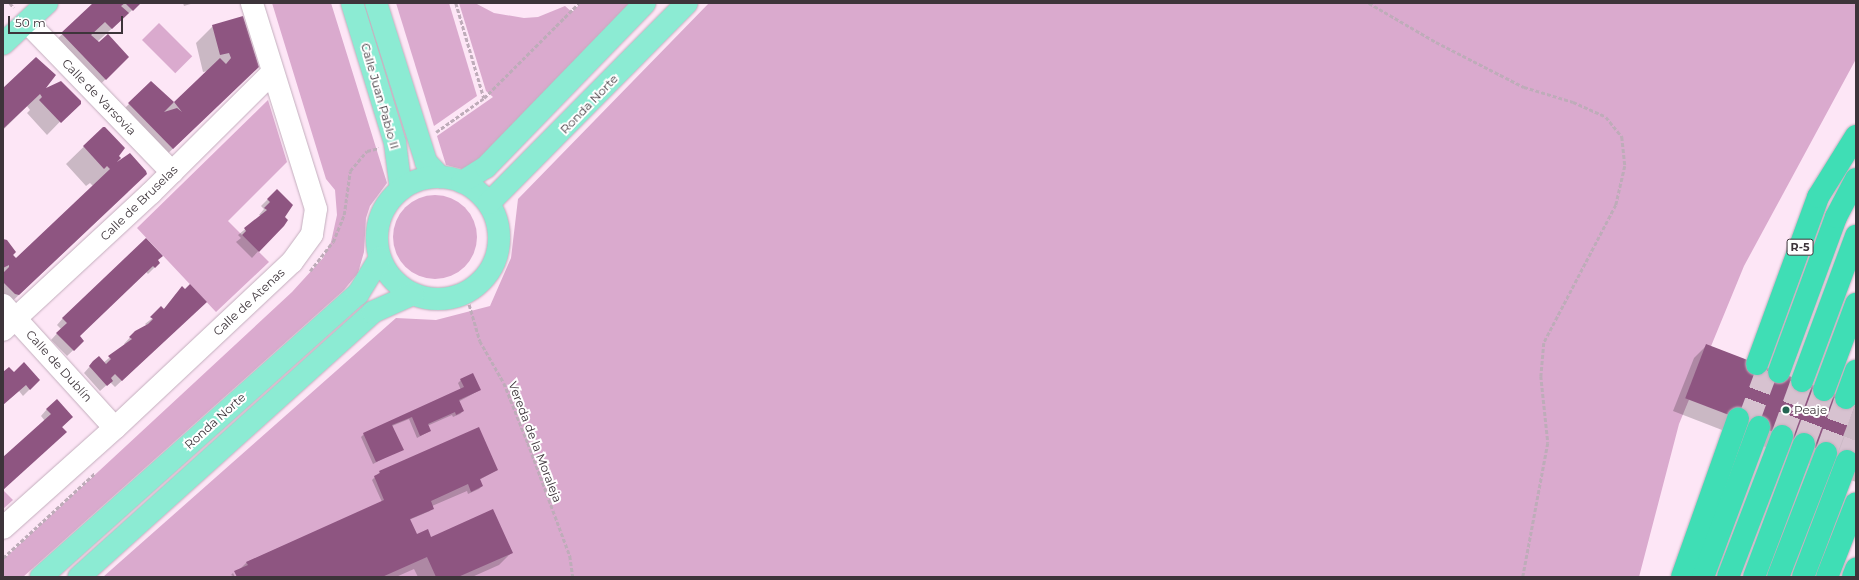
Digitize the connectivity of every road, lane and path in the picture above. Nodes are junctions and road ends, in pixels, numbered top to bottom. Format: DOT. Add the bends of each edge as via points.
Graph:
graph roads {
  1 [pos="47,3"];
  2 [pos="252,3"];
  3 [pos="352,3"];
  4 [pos="376,3"];
  5 [pos="456,3"];
  6 [pos="579,3"];
  7 [pos="644,3"];
  8 [pos="687,3"];
  9 [pos="1369,3"];
  10 [pos="27,22"];
  11 [pos="3,44"];
  12 [pos="272,73"];
  13 [pos="1856,136"];
  14 [pos="1856,152"];
  15 [pos="172,172"];
  16 [pos="440,177"];
  17 [pos="1856,179"];
  18 [pos="462,182"];
  19 [pos="401,190"];
  20 [pos="488,203"];
  21 [pos="1856,204"];
  22 [pos="1856,236"];
  23 [pos="380,258"];
  24 [pos="1856,268"];
  25 [pos="466,293"];
  26 [pos="413,294"];
  27 [pos="1856,304"];
  28 [pos="7,318"];
  29 [pos="1856,335"];
  30 [pos="1856,371"];
  31 [pos="1801,381"];
  32 [pos="115,428"];
  33 [pos="1797,442"];
  34 [pos="1856,503"];
  35 [pos="3,528"];
  36 [pos="1856,534"];
  37 [pos="1856,569"];
  38 [pos="41,577"];
  39 [pos="79,577"];
  40 [pos="573,577"];
  41 [pos="1523,577"];
  42 [pos="1682,577"];
  43 [pos="1692,577"];
  44 [pos="1703,577"];
  45 [pos="1714,577"];
  46 [pos="1728,577"];
  47 [pos="1741,577"];
  48 [pos="1754,577"];
  49 [pos="1764,577"];
  50 [pos="1778,577"];
  51 [pos="1789,577"];
  52 [pos="1803,577"];
  53 [pos="1815,577"];
  54 [pos="1828,577"];
  55 [pos="1839,577"];
  56 [pos="1853,577"];
  1 -- 10 [label="main road"];
  2 -- 12 [label="street, Calle de Atenas"];
  3 -- 19 [label="main road, Calle Juan Pablo II" via="395,143"];
  4 -- 16 [label="main road, Calle Juan Pablo II" via="426,162"];
  5 -- 6 [label="path" via="484,98"];
  7 -- 18 [label="main road" via="486,167"];
  8 -- 20 [label="main road, Ronda Norte"];
  9 -- 41 [label="path" via="1436,42 1524,87 1573,102 1606,117 1622,137 1625,166 1616,205 1544,343 1541,376 1548,443"];
  10 -- 11 [label="main road"];
  10 -- 15 [label="street, Calle de Varsovia"];
  12 -- 15 [label="street, Calle de Bruselas"];
  12 -- 32 [label="street, Calle de Atenas" via="316,209 312,234 292,262"];
  13 -- 31 [label="highway, R-5" via="1818,197"];
  14 -- 31 [label="highway, R-5" via="1829,199"];
  15 -- 28 [label="street, Calle de Bruselas"];
  16 -- 18 [label="main road"];
  16 -- 19 [label="main road" via="419,180"];
  17 -- 31 [label="highway, R-5" via="1836,217"];
  18 -- 20 [label="main road" via="477,191"];
  19 -- 23 [label="main road" via="388,204 380,221 377,239"];
  20 -- 25 [label="main road" via="498,222 500,243 494,263 483,280"];
  21 -- 31 [label="highway"];
  22 -- 31 [label="highway"];
  23 -- 26 [label="main road" via="388,273 399,285"];
  23 -- 38 [label="main road, Ronda Norte" via="358,294"];
  24 -- 31 [label="highway"];
  25 -- 26 [label="main road" via="446,299 429,299"];
  25 -- 40 [label="path, Vereda de la Moraleja" via="480,341 504,383 528,443 570,556"];
  26 -- 39 [label="main road" via="373,312"];
  27 -- 31 [label="highway"];
  28 -- 32 [label="street, Calle de Dublín"];
  29 -- 31 [label="highway"];
  30 -- 31 [label="highway"];
  32 -- 35 [label="street, Calle de Atenas"];
  33 -- 42 [label="highway"];
  33 -- 43 [label="highway"];
  33 -- 44 [label="highway"];
  33 -- 45 [label="highway"];
  33 -- 46 [label="highway"];
  33 -- 47 [label="highway"];
  33 -- 48 [label="highway"];
  33 -- 49 [label="highway"];
  33 -- 50 [label="highway"];
  33 -- 51 [label="highway"];
  33 -- 52 [label="highway"];
  33 -- 53 [label="highway"];
  34 -- 54 [label="highway"];
  36 -- 55 [label="highway"];
  37 -- 56 [label="highway"];
}
